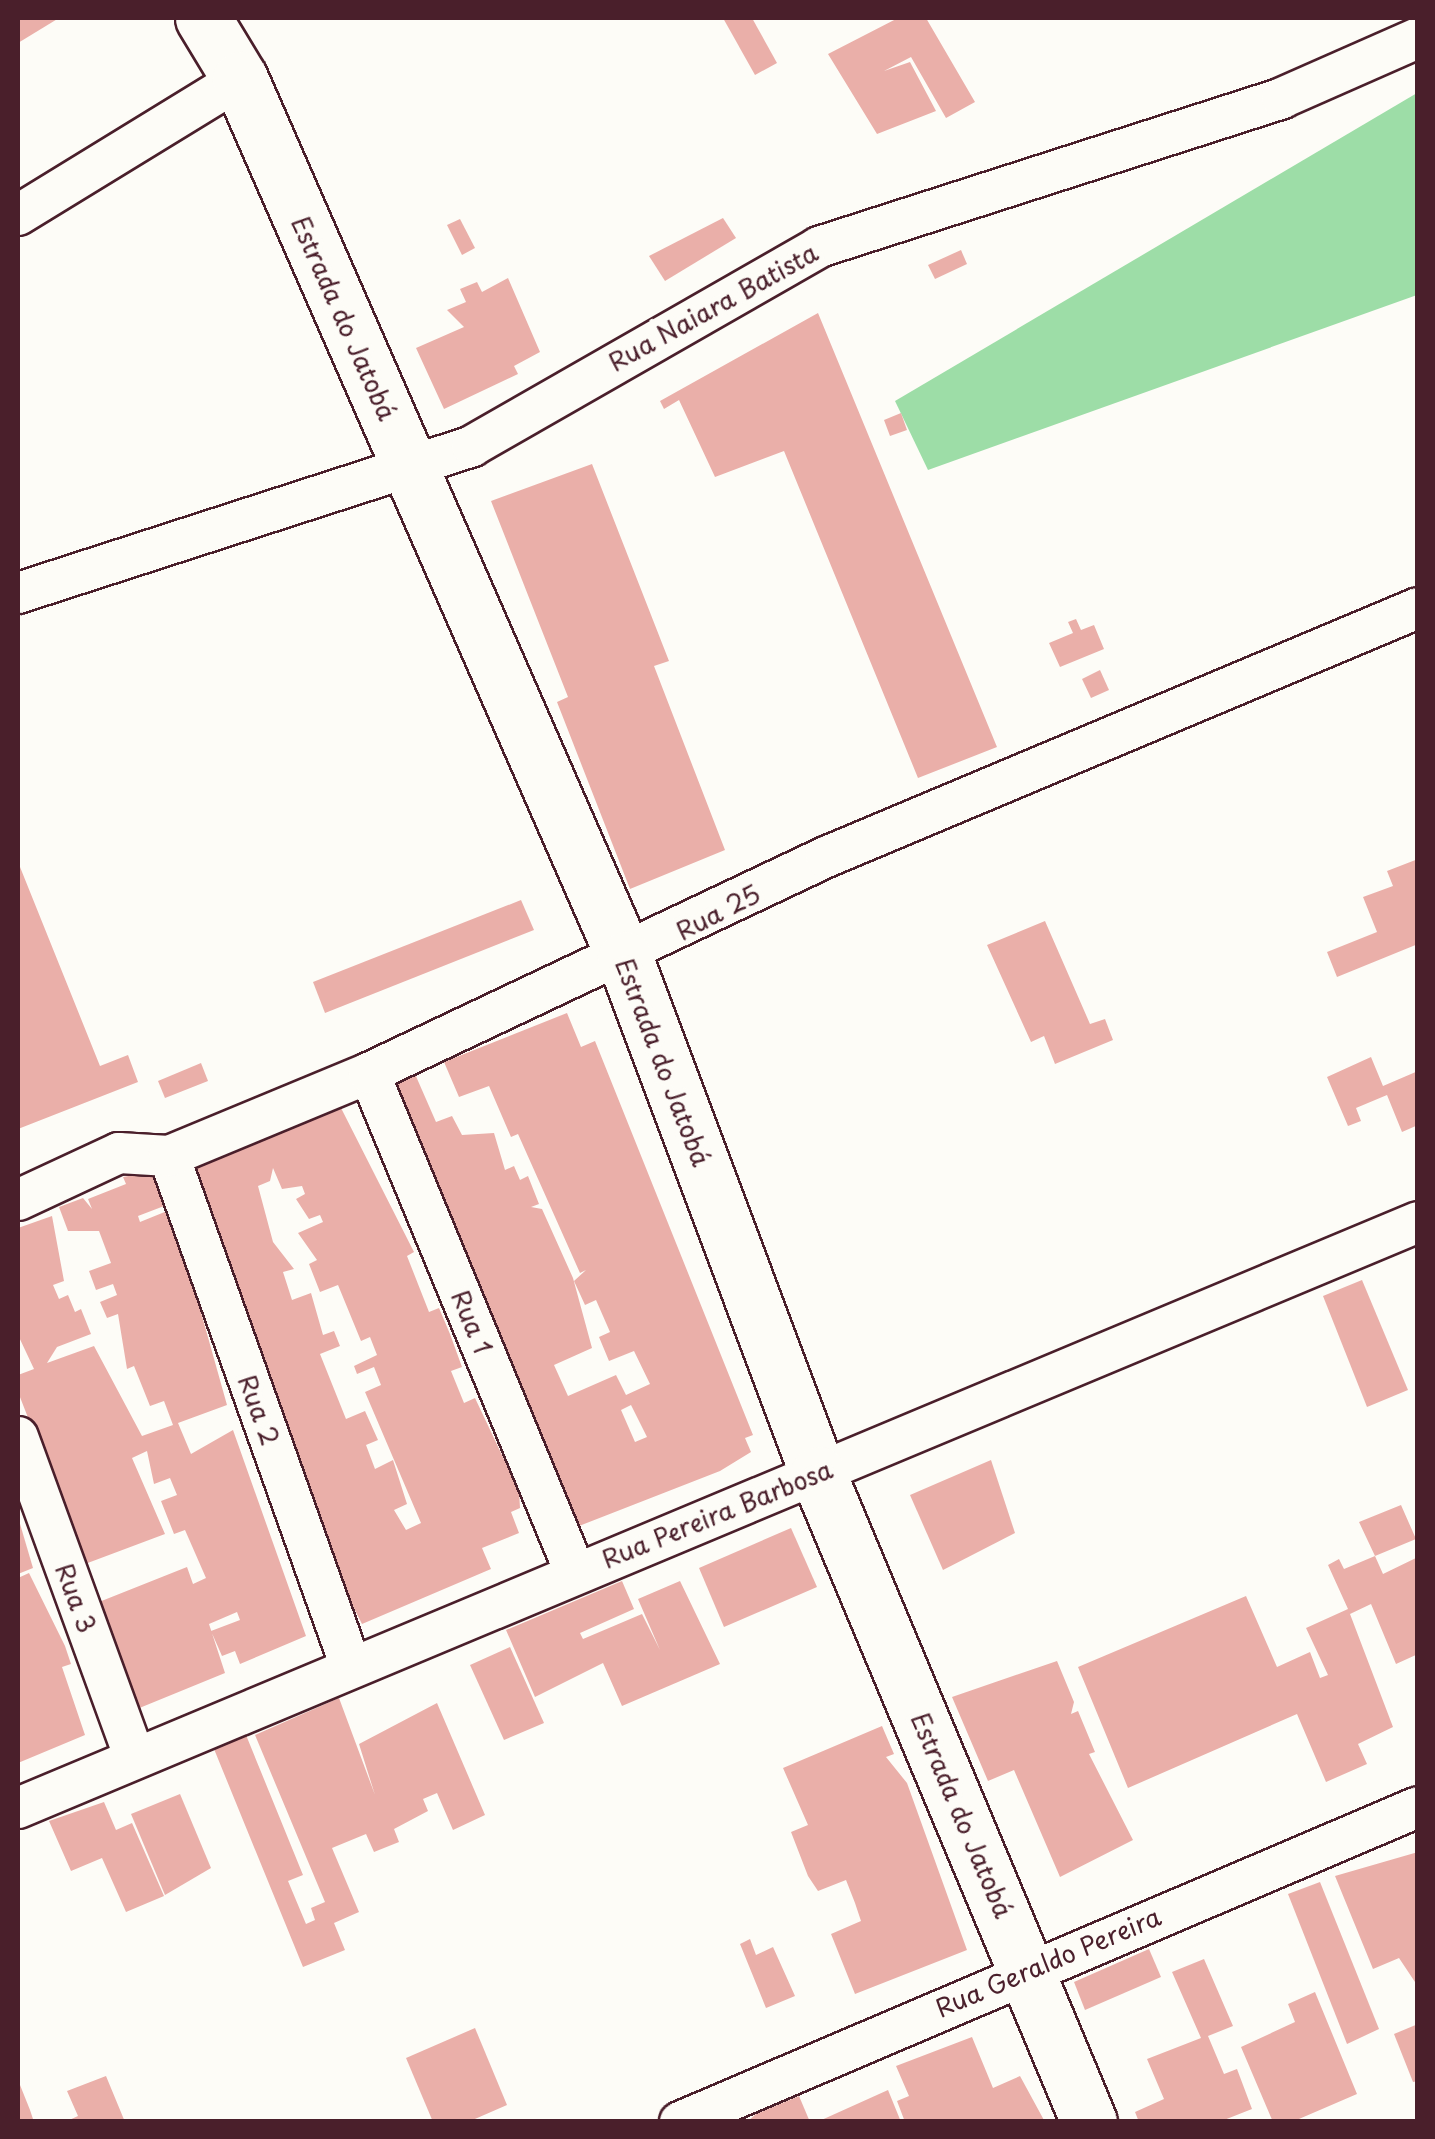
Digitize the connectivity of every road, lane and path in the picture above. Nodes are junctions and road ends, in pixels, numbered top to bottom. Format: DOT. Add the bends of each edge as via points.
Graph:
graph roads {
  1 [pos="204,18"];
  2 [pos="1418,38"];
  3 [pos="240,79"];
  4 [pos="18,215"];
  5 [pos="408,465"];
  6 [pos="18,593"];
  7 [pos="1418,608"];
  8 [pos="625,958"];
  9 [pos="369,1073"];
  10 [pos="169,1156"];
  11 [pos="18,1200"];
  12 [pos="1418,1222"];
  13 [pos="18,1437"];
  14 [pos="818,1474"];
  15 [pos="575,1572"];
  16 [pos="350,1664"];
  17 [pos="135,1758"];
  18 [pos="1418,1807"];
  19 [pos="18,1808"];
  20 [pos="1027,1969"];
  21 [pos="680,2122"];
  22 [pos="1088,2122"];
  1 -- 3 [label="street, Estrada do Jatobá"];
  2 -- 5 [label="street, Rua Naiara Batista" via="1282,98 819,247 472,446"];
  3 -- 4 [label="street"];
  3 -- 5 [label="street, Estrada do Jatobá"];
  5 -- 6 [label="street, Rua Naiara Batista"];
  5 -- 8 [label="street, Estrada do Jatobá"];
  7 -- 8 [label="street, Rua 25" via="826,857"];
  8 -- 9 [label="street, Rua 25"];
  8 -- 14 [label="street, Estrada do Jatobá"];
  9 -- 10 [label="street, Rua 25"];
  9 -- 15 [label="street, Rua 1"];
  10 -- 11 [label="street, Rua 25" via="119,1153"];
  10 -- 16 [label="street, Rua 2"];
  12 -- 14 [label="street, Rua Pereira Barbosa"];
  13 -- 17 [label="street, Rua 3"];
  14 -- 15 [label="street, Rua Pereira Barbosa"];
  14 -- 20 [label="street, Estrada do Jatobá"];
  15 -- 16 [label="street, Rua Pereira Barbosa"];
  16 -- 17 [label="street, Rua Pereira Barbosa"];
  17 -- 19 [label="street, Rua Pereira Barbosa"];
  18 -- 20 [label="street, Rua Geraldo Pereira"];
  20 -- 21 [label="street, Rua Geraldo Pereira"];
  20 -- 22 [label="street, Estrada do Jatobá"];
}
